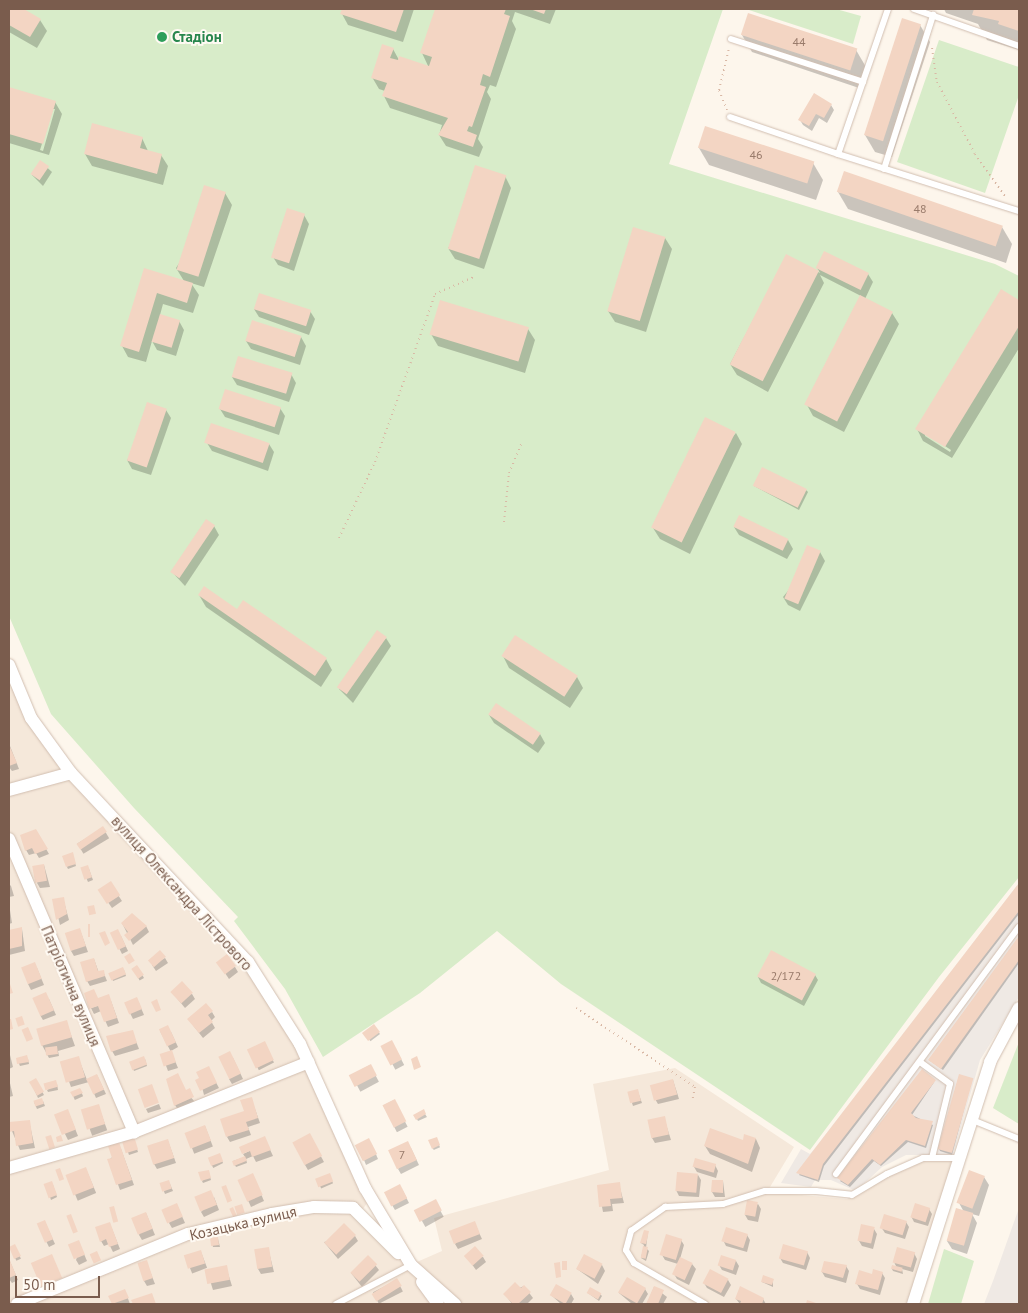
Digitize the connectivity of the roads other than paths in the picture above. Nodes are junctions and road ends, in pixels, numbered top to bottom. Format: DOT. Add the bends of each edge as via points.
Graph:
graph roads {
  1 [pos="888,9"];
  2 [pos="914,9"];
  3 [pos="933,16"];
  4 [pos="731,39"];
  5 [pos="1019,46"];
  6 [pos="863,82"];
  7 [pos="730,117"];
  8 [pos="838,154"];
  9 [pos="884,169"];
  10 [pos="1017,210"];
  11 [pos="9,665"];
  12 [pos="71,773"];
  13 [pos="9,790"];
  14 [pos="9,839"];
  15 [pos="1019,927"];
  16 [pos="1019,1008"];
  17 [pos="309,1062"];
  18 [pos="920,1062"];
  19 [pos="970,1120"];
  20 [pos="134,1132"];
  21 [pos="1019,1140"];
  22 [pos="932,1158"];
  23 [pos="960,1158"];
  24 [pos="9,1168"];
  25 [pos="836,1174"];
  26 [pos="365,1188"];
  27 [pos="353,1208"];
  28 [pos="411,1266"];
  29 [pos="17,1304"];
  30 [pos="336,1304"];
  31 [pos="438,1304"];
  32 [pos="455,1304"];
  33 [pos="705,1304"];
  34 [pos="913,1304"];
  1 -- 6 [label="lane"];
  2 -- 3 [label="lane"];
  3 -- 5 [label="lane"];
  3 -- 9 [label="lane"];
  4 -- 6 [label="lane"];
  6 -- 8 [label="lane"];
  7 -- 8 [label="lane"];
  8 -- 9 [label="lane"];
  9 -- 10 [label="lane"];
  11 -- 12 [label="street, вулиця Олександра Лістрового" via="32,718"];
  12 -- 13 [label="street"];
  12 -- 17 [label="street, вулиця Олександра Лістрового" via="248,962"];
  14 -- 20 [label="street, Патріотична вулиця"];
  15 -- 18 [label="lane"];
  16 -- 19 [label="street" via="990,1062"];
  17 -- 20 [label="street"];
  17 -- 26 [label="street, вулиця Олександра Лістрового"];
  18 -- 22 [label="lane" via="950,1084"];
  18 -- 25 [label="lane"];
  19 -- 21 [label="lane"];
  19 -- 23 [label="street"];
  20 -- 24 [label="street"];
  22 -- 23 [label="lane"];
  22 -- 33 [label="lane" via="923,1158 887,1174 852,1195 816,1191 765,1192 723,1204 665,1207 631,1231 626,1250 634,1263"];
  23 -- 34 [label="street"];
  26 -- 27 [label="street" via="368,1203 363,1209"];
  26 -- 28 [label="street, вулиця Олександра Лістрового"];
  27 -- 28 [label="street"];
  27 -- 29 [label="street, Козацька вулиця" via="314,1207 188,1234"];
  28 -- 30 [label="lane"];
  28 -- 31 [label="street"];
  28 -- 32 [label="street, вулиця Олександра Лістрового"];
}
